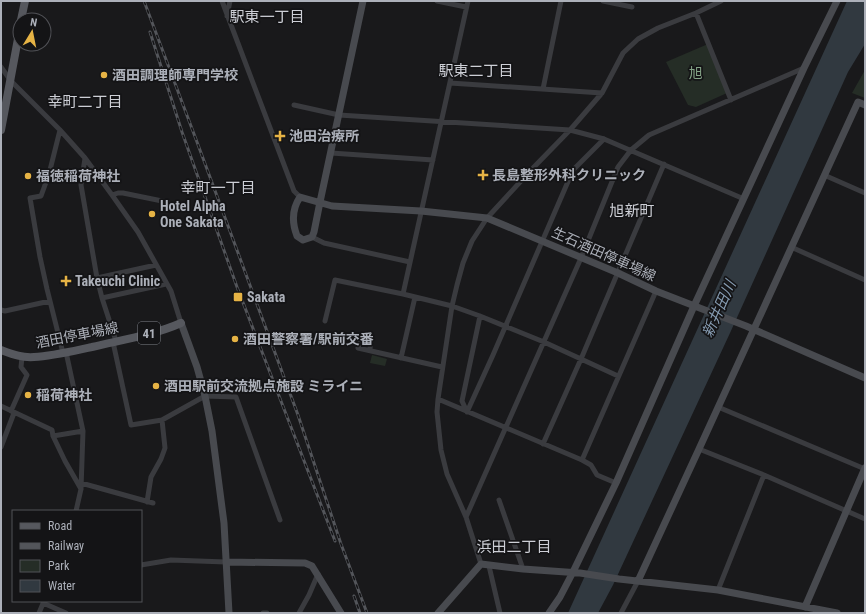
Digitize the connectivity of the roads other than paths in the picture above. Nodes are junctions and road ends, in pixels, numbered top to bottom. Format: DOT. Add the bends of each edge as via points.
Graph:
graph roads {
  1 [pos="25,1"];
  2 [pos="222,1"];
  3 [pos="230,1"];
  4 [pos="363,1"];
  5 [pos="437,1"];
  6 [pos="468,1"];
  7 [pos="561,1"];
  8 [pos="603,1"];
  9 [pos="721,1"];
  10 [pos="837,1"];
  11 [pos="632,7"];
  12 [pos="466,8"];
  13 [pos="23,12"];
  14 [pos="696,13"];
  15 [pos="227,16"];
  16 [pos="16,52"];
  17 [pos="1,67"];
  18 [pos="804,68"];
  19 [pos="11,81"];
  20 [pos="450,83"];
  21 [pos="542,89"];
  22 [pos="602,93"];
  23 [pos="731,100"];
  24 [pos="294,105"];
  25 [pos="865,105"];
  26 [pos="339,114"];
  27 [pos="441,121"];
  28 [pos="1,129"];
  29 [pos="60,130"];
  30 [pos="570,130"];
  31 [pos="604,139"];
  32 [pos="631,150"];
  33 [pos="330,153"];
  34 [pos="85,158"];
  35 [pos="433,160"];
  36 [pos="664,164"];
  37 [pos="824,176"];
  38 [pos="865,193"];
  39 [pos="112,195"];
  40 [pos="300,197"];
  41 [pos="744,198"];
  42 [pos="167,202"];
  43 [pos="320,202"];
  44 [pos="421,211"];
  45 [pos="487,218"];
  46 [pos="312,237"];
  47 [pos="541,241"];
  48 [pos="792,247"];
  49 [pos="581,258"];
  50 [pos="410,262"];
  51 [pos="156,264"];
  52 [pos="618,273"];
  53 [pos="97,278"];
  54 [pos="865,280"];
  55 [pos="166,284"];
  56 [pos="656,291"];
  57 [pos="403,294"];
  58 [pos="415,297"];
  59 [pos="102,298"];
  60 [pos="50,301"];
  61 [pos="452,306"];
  62 [pos="698,308"];
  63 [pos="1,310"];
  64 [pos="480,316"];
  65 [pos="325,321"];
  66 [pos="182,323"];
  67 [pos="505,326"];
  68 [pos="754,330"];
  69 [pos="114,342"];
  70 [pos="544,342"];
  71 [pos="1,350"];
  72 [pos="371,351"];
  73 [pos="65,352"];
  74 [pos="22,357"];
  75 [pos="401,358"];
  76 [pos="581,359"];
  77 [pos="442,367"];
  78 [pos="618,376"];
  79 [pos="865,378"];
  80 [pos="205,396"];
  81 [pos="438,399"];
  82 [pos="1,406"];
  83 [pos="718,406"];
  84 [pos="12,412"];
  85 [pos="467,412"];
  86 [pos="162,420"];
  87 [pos="506,428"];
  88 [pos="83,431"];
  89 [pos="53,436"];
  90 [pos="543,444"];
  91 [pos="1,447"];
  92 [pos="699,448"];
  93 [pos="582,460"];
  94 [pos="865,469"];
  95 [pos="764,475"];
  96 [pos="81,483"];
  97 [pos="616,483"];
  98 [pos="81,489"];
  99 [pos="499,500"];
  100 [pos="147,502"];
  101 [pos="153,503"];
  102 [pos="76,510"];
  103 [pos="847,511"];
  104 [pos="466,518"];
  105 [pos="865,519"];
  106 [pos="280,520"];
  107 [pos="226,562"];
  108 [pos="481,564"];
  109 [pos="142,565"];
  110 [pos="489,566"];
  111 [pos="523,569"];
  112 [pos="576,573"];
  113 [pos="318,574"];
  114 [pos="638,581"];
  115 [pos="718,590"];
  116 [pos="43,602"];
  117 [pos="804,610"];
  118 [pos="39,613"];
  119 [pos="66,613"];
  120 [pos="229,613"];
  121 [pos="264,613"];
  122 [pos="268,613"];
  123 [pos="299,613"];
  124 [pos="341,613"];
  125 [pos="438,613"];
  126 [pos="500,613"];
  127 [pos="548,613"];
  128 [pos="621,613"];
  129 [pos="837,613"];
  1 -- 13 [label="main road"];
  2 -- 15 [label="street"];
  3 -- 15 [label="street"];
  4 -- 26 [label="street"];
  5 -- 12 [label="street"];
  6 -- 12 [label="street"];
  7 -- 21 [label="street"];
  8 -- 11 [label="street"];
  9 -- 14 [label="street"];
  10 -- 18 [label="street"];
  12 -- 20 [label="street"];
  14 -- 22 [label="street" via="638,39 623,53"];
  14 -- 23 [label="street"];
  15 -- 40 [label="street" via="294,191"];
  16 -- 19 [label="main road"];
  17 -- 19 [label="street"];
  18 -- 23 [label="street"];
  18 -- 41 [label="street"];
  19 -- 28 [label="main road"];
  19 -- 29 [label="street"];
  20 -- 21 [label="street"];
  20 -- 27 [label="street"];
  21 -- 22 [label="street"];
  22 -- 30 [label="street"];
  23 -- 32 [label="street" via="649,135"];
  24 -- 26 [label="street"];
  25 -- 37 [label="street" via="858,102"];
  26 -- 27 [label="street"];
  26 -- 33 [label="street"];
  27 -- 30 [label="street"];
  27 -- 35 [label="street"];
  29 -- 34 [label="street"];
  29 -- 60 [label="street" via="41,196 30,198"];
  30 -- 31 [label="street"];
  30 -- 45 [label="street"];
  31 -- 32 [label="street"];
  31 -- 47 [label="street" via="573,170"];
  32 -- 36 [label="street"];
  32 -- 49 [label="street" via="618,167"];
  33 -- 35 [label="street"];
  33 -- 43 [label="street"];
  34 -- 39 [label="street"];
  34 -- 53 [label="street" via="81,186"];
  35 -- 44 [label="street"];
  36 -- 41 [label="street"];
  36 -- 52 [label="street"];
  37 -- 38 [label="street"];
  37 -- 48 [label="street"];
  39 -- 42 [label="street" via="118,192"];
  39 -- 51 [label="street" via="136,228"];
  40 -- 43 [label="street, 生石酒田停車場線"];
  40 -- 46 [label="street" via="296,202 294,227 297,236 303,240"];
  41 -- 62 [label="street"];
  43 -- 44 [label="street, 生石酒田停車場線" via="332,206"];
  43 -- 46 [label="street"];
  44 -- 45 [label="street, 生石酒田停車場線"];
  44 -- 50 [label="street"];
  45 -- 47 [label="street, 生石酒田停車場線"];
  45 -- 61 [label="street" via="472,241 465,258"];
  46 -- 50 [label="street" via="324,243"];
  47 -- 49 [label="street, 生石酒田停車場線"];
  47 -- 67 [label="street"];
  48 -- 54 [label="street"];
  48 -- 68 [label="street"];
  49 -- 52 [label="street, 生石酒田停車場線"];
  49 -- 70 [label="street"];
  50 -- 57 [label="street"];
  51 -- 53 [label="street"];
  51 -- 55 [label="street"];
  52 -- 56 [label="street, 生石酒田停車場線"];
  52 -- 76 [label="street"];
  53 -- 59 [label="street"];
  55 -- 59 [label="street"];
  55 -- 66 [label="street"];
  56 -- 62 [label="street, 生石酒田停車場線"];
  56 -- 78 [label="street"];
  57 -- 58 [label="street"];
  57 -- 65 [label="street" via="335,280"];
  58 -- 61 [label="street"];
  58 -- 75 [label="street"];
  59 -- 69 [label="street"];
  60 -- 63 [label="street"];
  60 -- 73 [label="street"];
  61 -- 64 [label="street"];
  61 -- 77 [label="street"];
  62 -- 68 [label="street, 生石酒田停車場線"];
  62 -- 97 [label="street"];
  64 -- 67 [label="street"];
  64 -- 85 [label="street" via="462,401"];
  66 -- 69 [label="main road, 酒田停車場線 / 41"];
  66 -- 80 [label="street"];
  67 -- 70 [label="street"];
  67 -- 85 [label="street"];
  68 -- 79 [label="street, 生石酒田停車場線"];
  68 -- 83 [label="street"];
  69 -- 73 [label="main road, 酒田停車場線 / 41"];
  69 -- 86 [label="street" via="131,425"];
  70 -- 76 [label="street"];
  70 -- 87 [label="street"];
  71 -- 74 [label="main road, 酒田停車場線 / 41"];
  72 -- 75 [label="street"];
  73 -- 74 [label="main road, 酒田停車場線 / 41" via="33,358"];
  73 -- 88 [label="street"];
  74 -- 84 [label="street" via="21,367 27,375"];
  75 -- 77 [label="street"];
  76 -- 78 [label="street"];
  76 -- 90 [label="street"];
  77 -- 81 [label="street"];
  78 -- 93 [label="street"];
  80 -- 86 [label="street"];
  80 -- 106 [label="street" via="236,397"];
  80 -- 107 [label="street" via="224,523"];
  81 -- 85 [label="street"];
  81 -- 104 [label="street" via="441,450 447,474"];
  82 -- 84 [label="street"];
  83 -- 92 [label="street"];
  83 -- 94 [label="street"];
  84 -- 89 [label="street" via="52,430"];
  84 -- 91 [label="street"];
  85 -- 87 [label="street"];
  86 -- 100 [label="street" via="165,448 151,476"];
  87 -- 90 [label="street"];
  87 -- 104 [label="street"];
  88 -- 89 [label="street"];
  88 -- 96 [label="street"];
  89 -- 98 [label="street"];
  90 -- 93 [label="street"];
  92 -- 95 [label="street"];
  92 -- 114 [label="street"];
  93 -- 97 [label="street" via="591,465 597,475"];
  94 -- 103 [label="street"];
  95 -- 103 [label="street"];
  95 -- 115 [label="street"];
  96 -- 98 [label="street"];
  96 -- 100 [label="street"];
  97 -- 112 [label="street"];
  98 -- 102 [label="street"];
  99 -- 111 [label="street"];
  100 -- 101 [label="street"];
  103 -- 105 [label="street"];
  103 -- 117 [label="street"];
  104 -- 108 [label="street"];
  107 -- 109 [label="street" via="171,560"];
  107 -- 113 [label="street" via="305,563 312,566"];
  107 -- 120 [label="street"];
  108 -- 110 [label="street"];
  108 -- 125 [label="street"];
  110 -- 111 [label="street"];
  110 -- 126 [label="street"];
  111 -- 112 [label="street"];
  112 -- 114 [label="street"];
  112 -- 127 [label="street"];
  113 -- 123 [label="street"];
  113 -- 124 [label="street"];
  114 -- 115 [label="street"];
  114 -- 128 [label="street"];
  115 -- 117 [label="street"];
  116 -- 118 [label="street"];
  116 -- 119 [label="street"];
  117 -- 129 [label="street"];
  121 -- 122 [label="street"];
}
